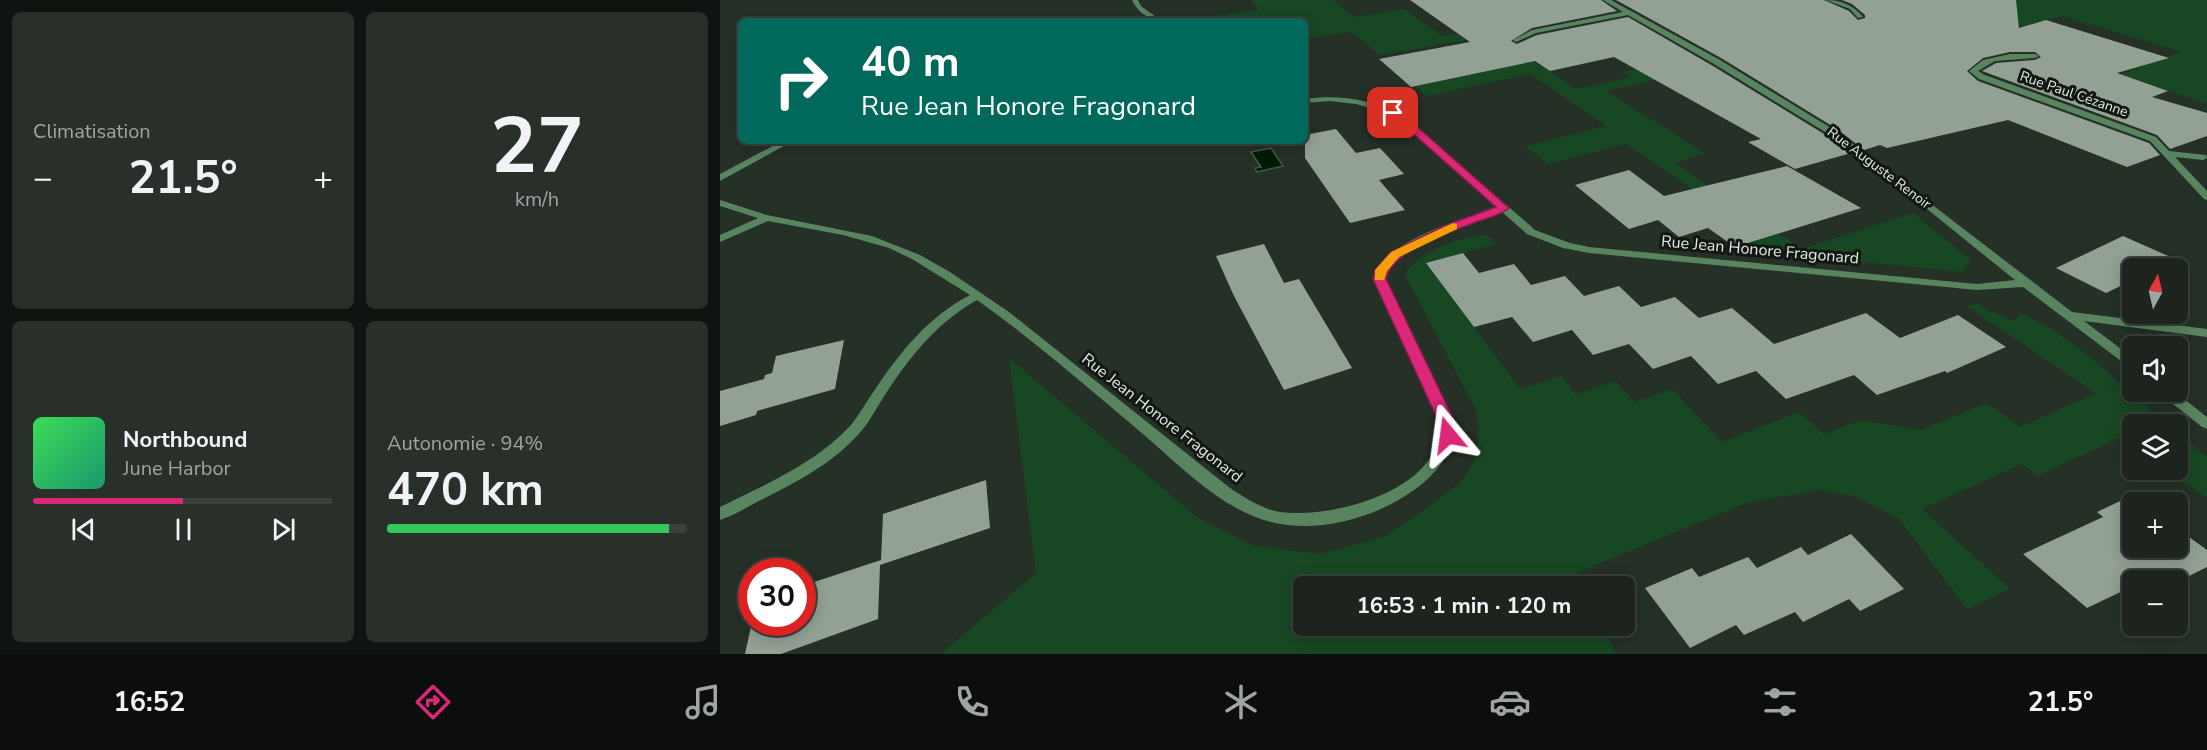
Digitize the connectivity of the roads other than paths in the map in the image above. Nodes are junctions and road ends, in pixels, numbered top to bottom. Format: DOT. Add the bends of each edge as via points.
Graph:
graph roads {
  1 [pos="1135,0"];
  2 [pos="1606,0"];
  3 [pos="1829,0"];
  4 [pos="1629,13"];
  5 [pos="1860,17"];
  6 [pos="1155,18"];
  7 [pos="1516,40"];
  8 [pos="2035,56"];
  9 [pos="1308,101"];
  10 [pos="783,144"];
  11 [pos="2169,154"];
  12 [pos="2203,158"];
  13 [pos="720,178"];
  14 [pos="2207,197"];
  15 [pos="720,203"];
  16 [pos="1503,208"];
  17 [pos="769,217"];
  18 [pos="720,239"];
  19 [pos="2025,284"];
  20 [pos="976,296"];
  21 [pos="2069,316"];
  22 [pos="2207,333"];
  23 [pos="2122,356"];
  24 [pos="2180,402"];
  25 [pos="2207,424"];
  26 [pos="720,514"];
  1 -- 6 [label="street" via="1138,7"];
  2 -- 4 [label="street, Rue Auguste Renoir"];
  3 -- 5 [label="street" via="1852,8"];
  4 -- 7 [label="street" via="1534,31"];
  4 -- 19 [label="street, Rue Auguste Renoir" via="1833,133"];
  8 -- 11 [label="street, Rue Paul Cézanne" via="2001,58 1972,71 2144,134"];
  9 -- 16 [label="street, Rue Jean Honore Fragonard" via="1352,101 1393,113"];
  10 -- 13 [label="street"];
  11 -- 12 [label="street"];
  11 -- 14 [label="street, Rue Paul Cézanne"];
  15 -- 17 [label="street, Rue Jean Honore Fragonard"];
  16 -- 19 [label="street, Rue Jean Honore Fragonard" via="1531,232 1589,250 1977,287"];
  16 -- 20 [label="street, Rue Jean Honore Fragonard" via="1395,254 1381,270 1380,279 1445,418 1448,435 1432,465 1417,480 1376,505 1327,518 1276,517 1254,509 1215,484 1016,323"];
  17 -- 18 [label="street"];
  17 -- 20 [label="street, Rue Jean Honore Fragonard" via="845,231 894,247"];
  19 -- 21 [label="street, Rue Auguste Renoir"];
  20 -- 26 [label="street" via="955,306 908,350 855,429 832,451"];
  21 -- 22 [label="street"];
  21 -- 23 [label="street, Rue Auguste Renoir"];
  24 -- 25 [label="street"];
}
